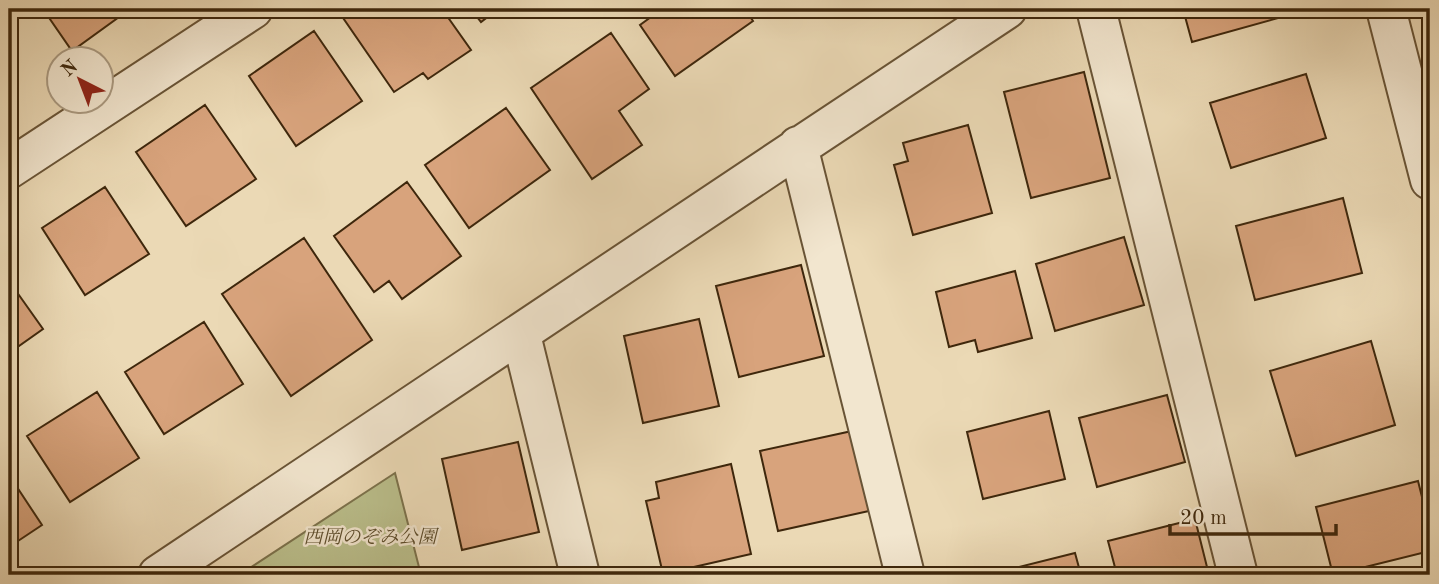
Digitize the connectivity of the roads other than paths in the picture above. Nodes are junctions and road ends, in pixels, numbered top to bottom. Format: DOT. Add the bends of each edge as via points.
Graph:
graph roads {
  1 [pos="253,9"];
  2 [pos="1007,9"];
  3 [pos="1096,9"];
  4 [pos="1385,9"];
  5 [pos="798,146"];
  6 [pos="9,169"];
  7 [pos="1430,180"];
  8 [pos="521,335"];
  9 [pos="158,575"];
  10 [pos="580,575"];
  11 [pos="905,575"];
  12 [pos="1238,575"];
  1 -- 6 [label="street"];
  2 -- 5 [label="street"];
  3 -- 12 [label="street"];
  4 -- 7 [label="street"];
  5 -- 8 [label="street"];
  5 -- 11 [label="street"];
  8 -- 9 [label="street"];
  8 -- 10 [label="street"];
}
